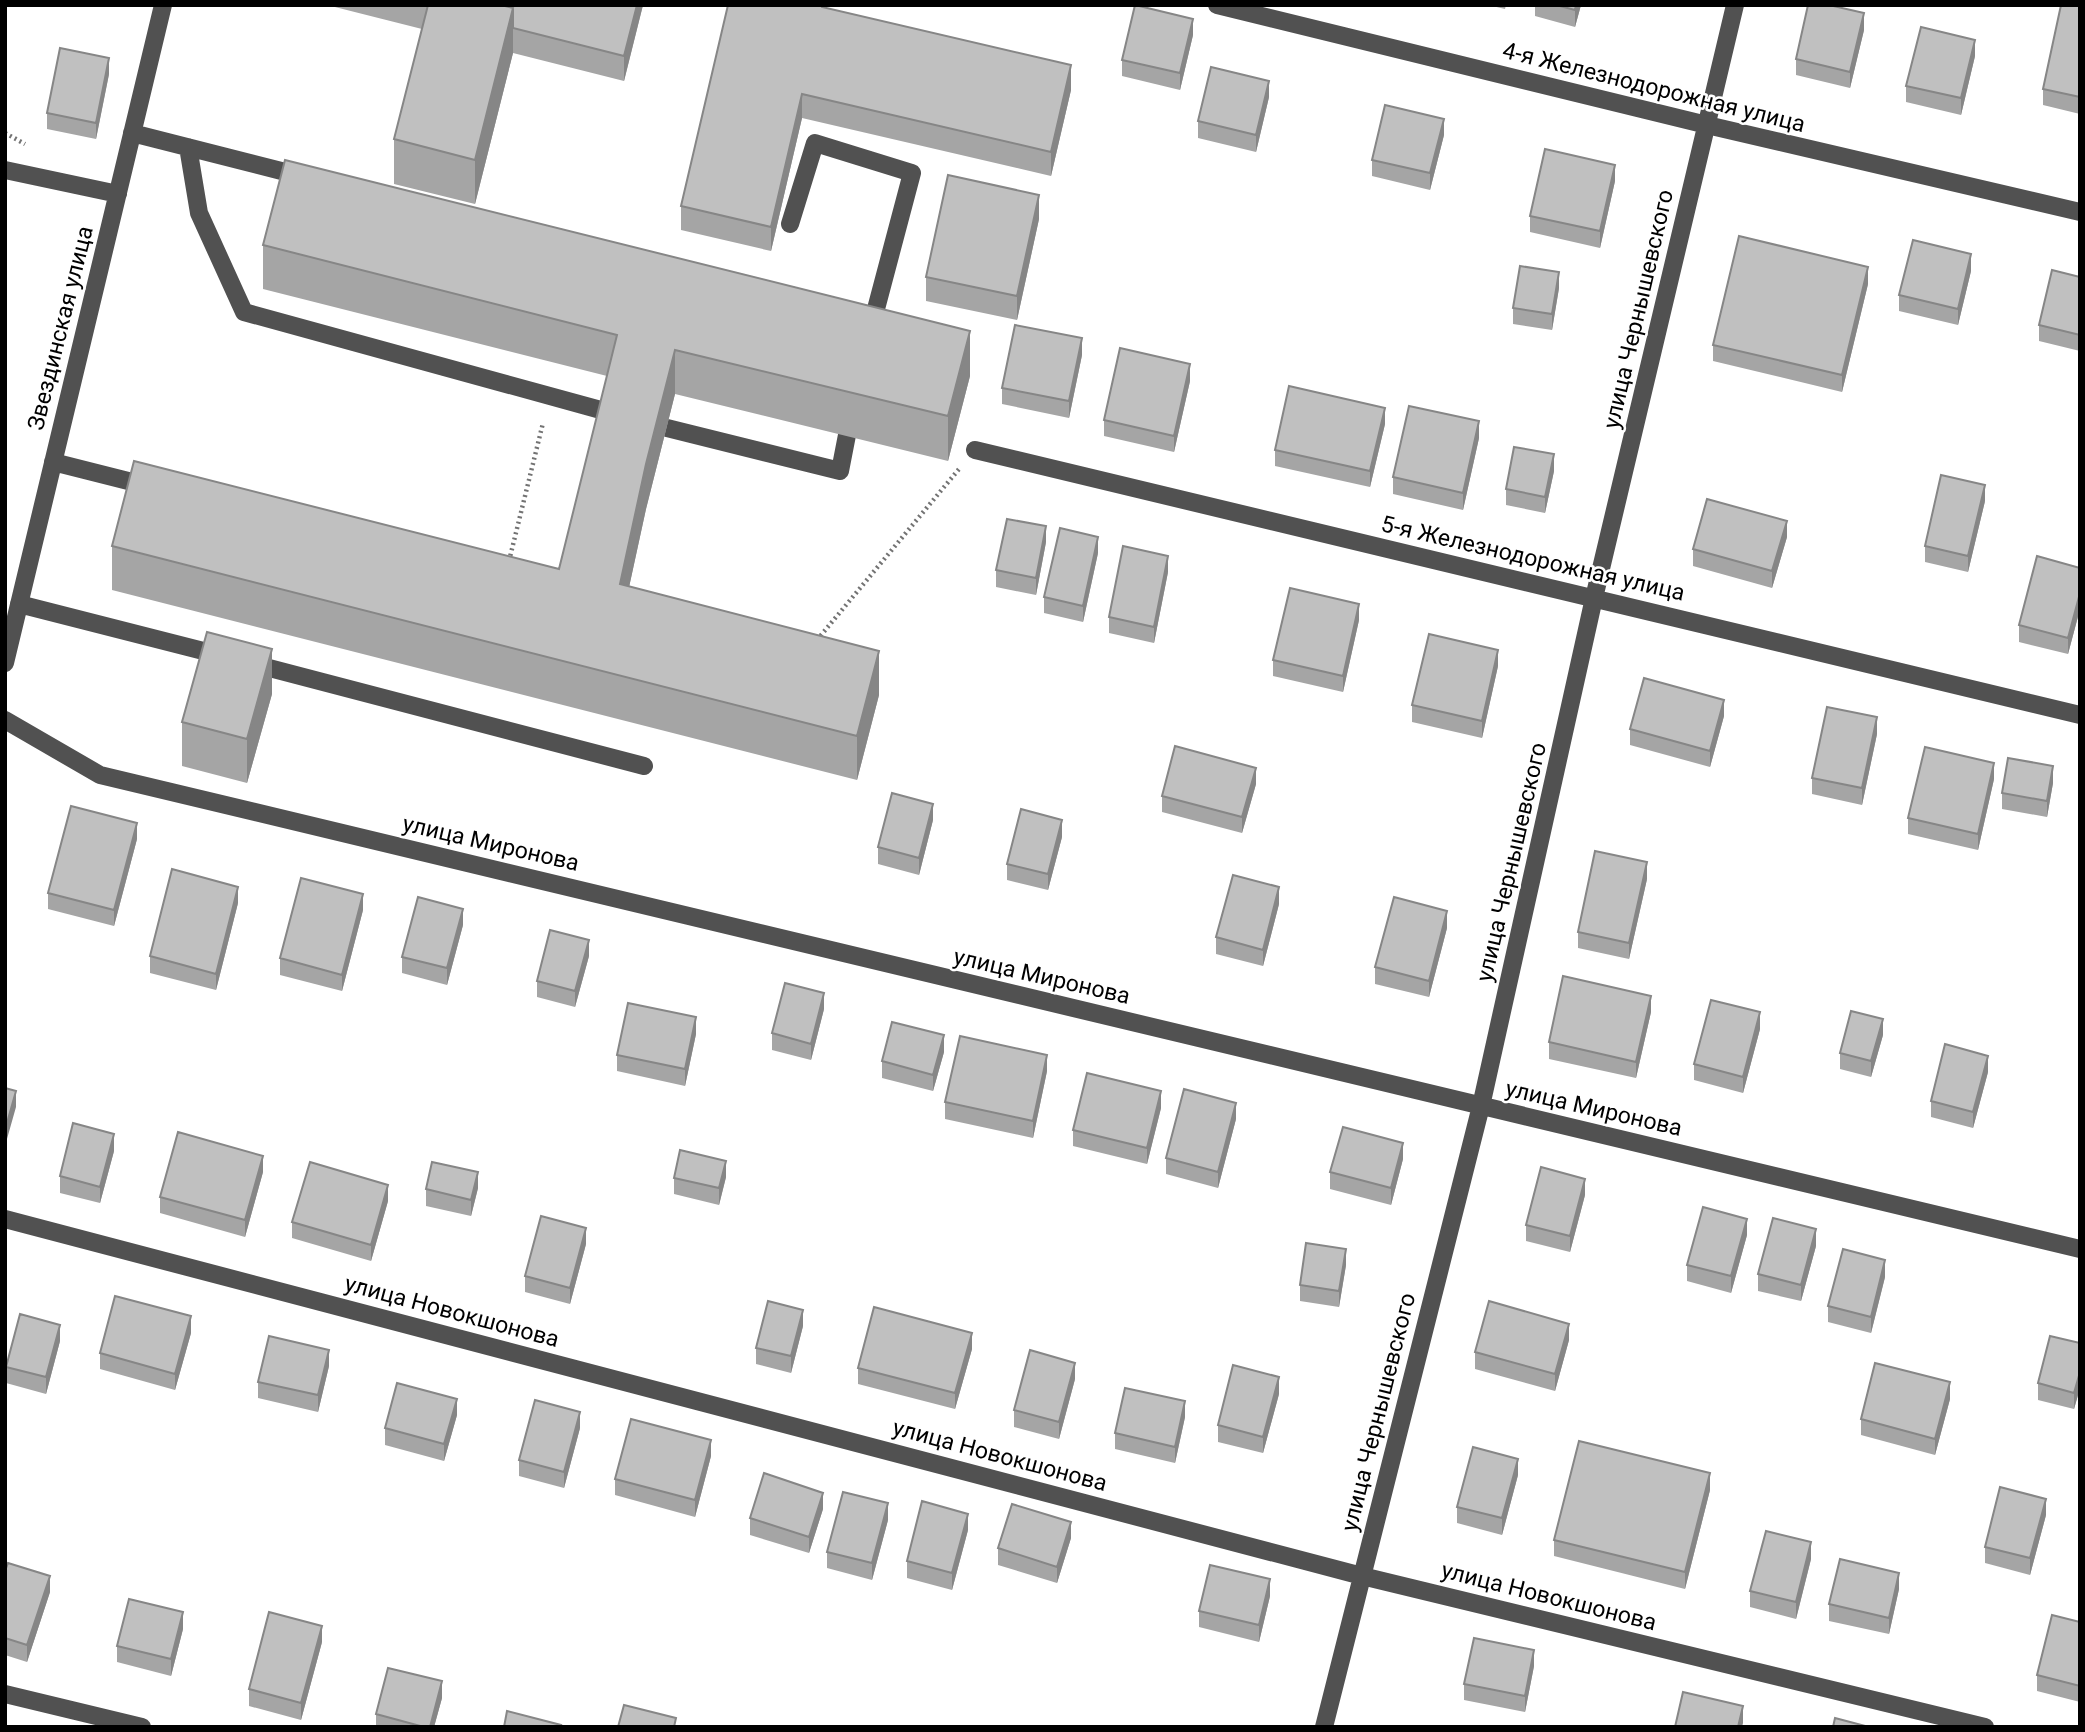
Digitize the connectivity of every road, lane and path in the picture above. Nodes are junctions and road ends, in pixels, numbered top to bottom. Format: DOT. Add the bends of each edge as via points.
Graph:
graph roads {
  1 [pos="163,5"];
  2 [pos="1217,5"];
  3 [pos="1735,5"];
  4 [pos="1707,125"];
  5 [pos="132,133"];
  6 [pos="188,147"];
  7 [pos="5,170"];
  8 [pos="322,182"];
  9 [pos="118,194"];
  10 [pos="2080,212"];
  11 [pos="790,224"];
  12 [pos="867,327"];
  13 [pos="549,396"];
  14 [pos="608,412"];
  15 [pos="667,428"];
  16 [pos="847,435"];
  17 [pos="975,450"];
  18 [pos="53,462"];
  19 [pos="173,492"];
  20 [pos="508,562"];
  21 [pos="1594,598"];
  22 [pos="19,604"];
  23 [pos="813,645"];
  24 [pos="5,663"];
  25 [pos="2080,715"];
  26 [pos="5,720"];
  27 [pos="644,766"];
  28 [pos="1481,1106"];
  29 [pos="5,1219"];
  30 [pos="2080,1250"];
  31 [pos="1362,1576"];
  32 [pos="5,1694"];
  33 [pos="142,1727"];
  34 [pos="1324,1727"];
  35 [pos="1985,1727"];
  1 -- 5 [label="street, Звездинская улица"];
  2 -- 4 [label="street, 4-я Железнодорожная улица"];
  3 -- 4 [label="street, улица Чернышевского"];
  4 -- 10 [label="street, 4-я Железнодорожная улица"];
  4 -- 21 [label="street, улица Чернышевского"];
  5 -- 6 [label="street"];
  5 -- 9 [label="street, Звездинская улица"];
  6 -- 8 [label="street"];
  6 -- 13 [label="street" via="198,213 244,312"];
  7 -- 9 [label="street"];
  9 -- 18 [label="street, Звездинская улица"];
  11 -- 12 [label="street" via="815,143 912,173"];
  13 -- 14 [label="street"];
  13 -- 20 [label="path"];
  15 -- 16 [label="street" via="840,471"];
  17 -- 21 [label="street, 5-я Железнодорожная улица"];
  17 -- 23 [label="path"];
  18 -- 19 [label="street"];
  18 -- 22 [label="street, Звездинская улица"];
  21 -- 25 [label="street, 5-я Железнодорожная улица"];
  21 -- 28 [label="street, улица Чернышевского"];
  22 -- 24 [label="street, Звездинская улица"];
  22 -- 27 [label="street"];
  26 -- 28 [label="street, улица Миронова" via="100,775"];
  28 -- 30 [label="street, улица Миронова"];
  28 -- 31 [label="street, улица Чернышевского"];
  29 -- 31 [label="street, улица Новокшонова"];
  31 -- 34 [label="street, улица Чернышевского"];
  31 -- 35 [label="street, улица Новокшонова"];
  32 -- 33 [label="street"];
}
